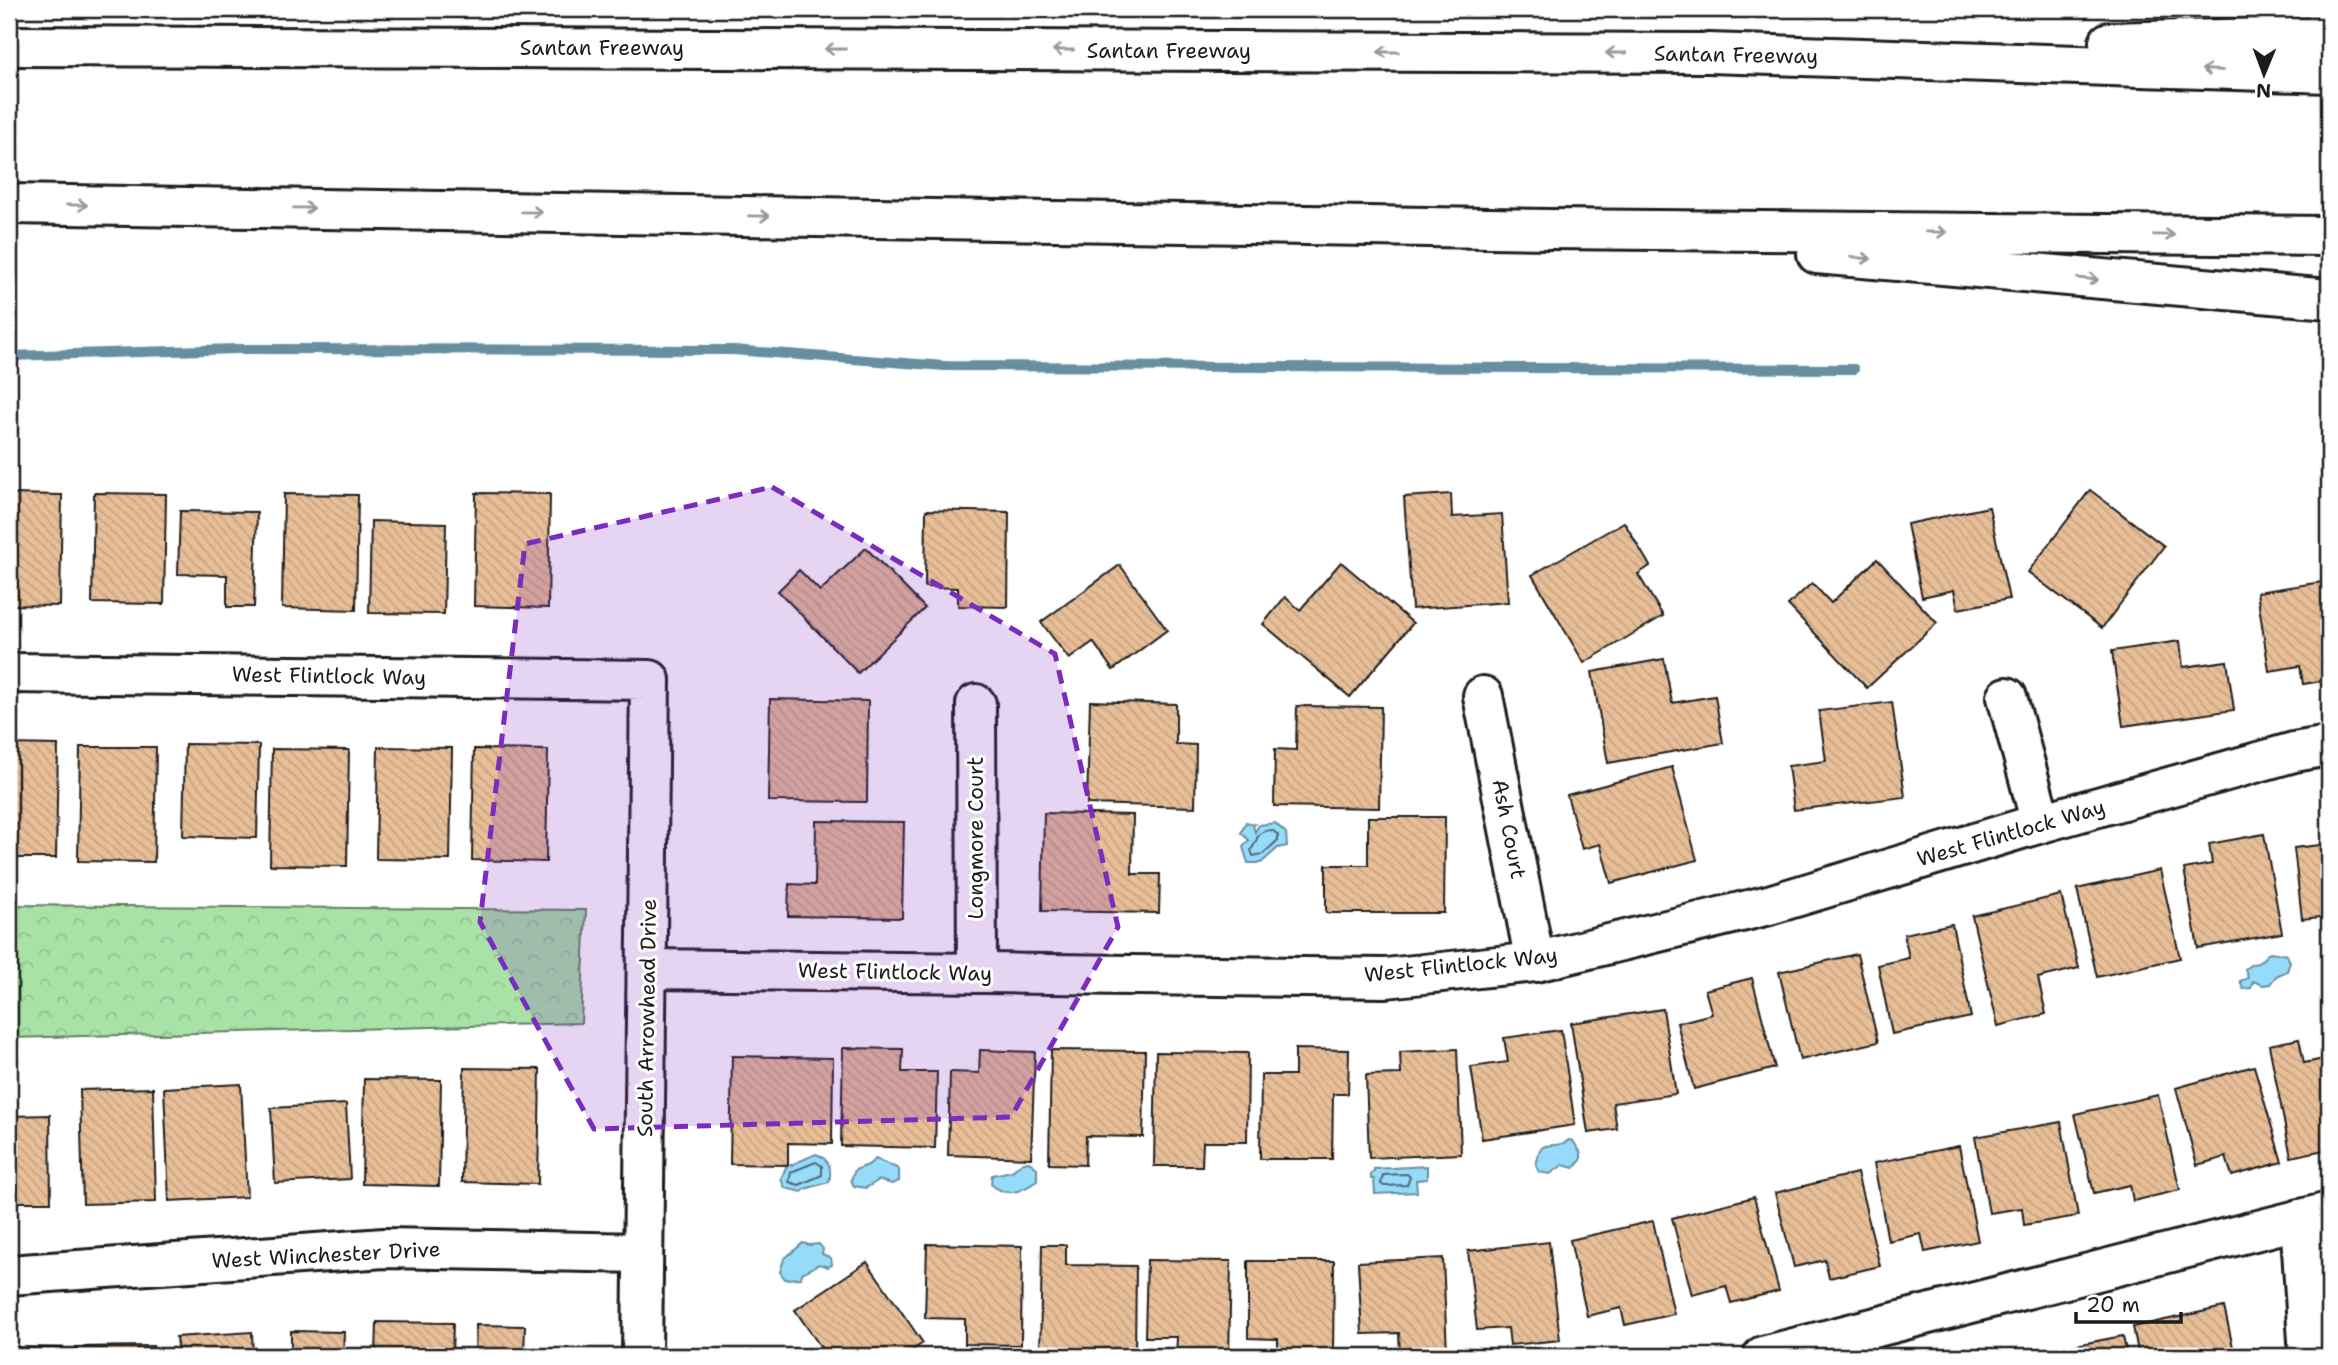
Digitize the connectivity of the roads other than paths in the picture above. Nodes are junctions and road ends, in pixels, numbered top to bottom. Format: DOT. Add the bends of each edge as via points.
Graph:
graph roads {
  1 [pos="2329,36"];
  2 [pos="9,46"];
  3 [pos="1709,53"];
  4 [pos="2329,74"];
  5 [pos="9,204"];
  6 [pos="1550,229"];
  7 [pos="2329,236"];
  8 [pos="2329,299"];
  9 [pos="9,673"];
  10 [pos="650,680"];
  11 [pos="1483,695"];
  12 [pos="2007,696"];
  13 [pos="976,704"];
  14 [pos="2329,746"];
  15 [pos="2041,823"];
  16 [pos="1535,962"];
  17 [pos="648,969"];
  18 [pos="977,973"];
  19 [pos="2314,1215"];
  20 [pos="643,1252"];
  21 [pos="9,1275"];
  22 [pos="642,1356"];
  23 [pos="1763,1356"];
  24 [pos="2309,1356"];
  1 -- 3 [label="main road"];
  3 -- 2 [label="main road, Santan Freeway, one-way"];
  4 -- 3 [label="main road, Santan Freeway, one-way"];
  5 -- 6 [label="main road, one-way"];
  6 -- 7 [label="main road, one-way"];
  6 -- 8 [label="main road, one-way"];
  9 -- 10 [label="main road, West Flintlock Way"];
  10 -- 17 [label="main road, South Arrowhead Drive"];
  11 -- 16 [label="main road, Ash Court"];
  12 -- 15 [label="main road"];
  13 -- 18 [label="main road, Longmore Court"];
  14 -- 15 [label="main road, West Flintlock Way"];
  15 -- 16 [label="main road, West Flintlock Way" via="1769,905"];
  16 -- 18 [label="main road, West Flintlock Way" via="1386,978"];
  17 -- 18 [label="main road, West Flintlock Way"];
  17 -- 20 [label="main road, South Arrowhead Drive"];
  19 -- 23 [label="main road"];
  19 -- 24 [label="main road"];
  20 -- 21 [label="main road, West Winchester Drive" via="384,1248"];
  20 -- 22 [label="main road, South Arrowhead Drive"];
}
